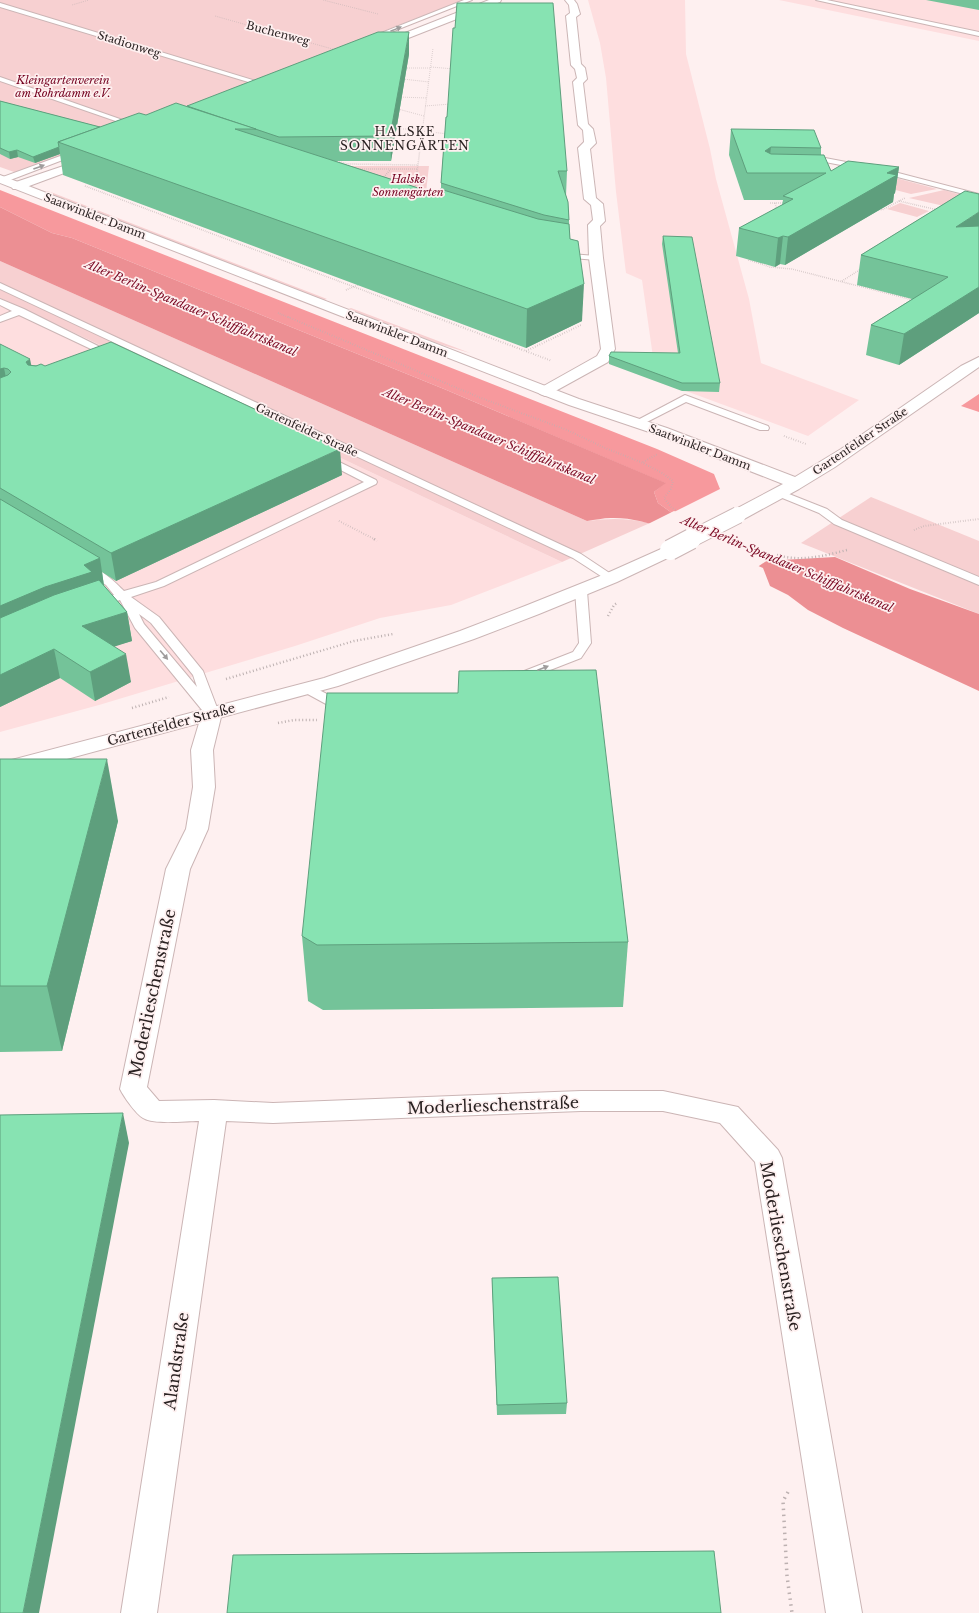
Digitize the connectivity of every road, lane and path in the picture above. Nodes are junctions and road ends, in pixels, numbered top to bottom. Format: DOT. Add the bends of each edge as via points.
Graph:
graph roads {
  1 [pos="322,0"];
  2 [pos="469,0"];
  3 [pos="497,0"];
  4 [pos="569,0"];
  5 [pos="819,0"];
  6 [pos="0,5"];
  7 [pos="216,16"];
  8 [pos="413,22"];
  9 [pos="979,28"];
  10 [pos="969,32"];
  11 [pos="979,34"];
  12 [pos="433,48"];
  13 [pos="370,50"];
  14 [pos="340,51"];
  15 [pos="403,68"];
  16 [pos="430,68"];
  17 [pos="460,70"];
  18 [pos="399,78"];
  19 [pos="0,79"];
  20 [pos="264,80"];
  21 [pos="429,82"];
  22 [pos="257,83"];
  23 [pos="243,89"];
  24 [pos="395,97"];
  25 [pos="427,98"];
  26 [pos="456,103"];
  27 [pos="426,106"];
  28 [pos="394,109"];
  29 [pos="424,116"];
  30 [pos="393,129"];
  31 [pos="422,130"];
  32 [pos="134,131"];
  33 [pos="452,134"];
  34 [pos="384,141"];
  35 [pos="420,146"];
  36 [pos="85,150"];
  37 [pos="100,156"];
  38 [pos="339,158"];
  39 [pos="823,159"];
  40 [pos="418,165"];
  41 [pos="390,169"];
  42 [pos="418,169"];
  43 [pos="357,170"];
  44 [pos="883,171"];
  45 [pos="52,174"];
  46 [pos="865,176"];
  47 [pos="1,179"];
  48 [pos="386,179"];
  49 [pos="17,186"];
  50 [pos="948,188"];
  51 [pos="415,191"];
  52 [pos="979,196"];
  53 [pos="125,198"];
  54 [pos="121,199"];
  55 [pos="899,201"];
  56 [pos="770,203"];
  57 [pos="774,203"];
  58 [pos="789,203"];
  59 [pos="875,209"];
  60 [pos="944,212"];
  61 [pos="778,214"];
  62 [pos="202,224"];
  63 [pos="194,226"];
  64 [pos="188,228"];
  65 [pos="264,250"];
  66 [pos="260,251"];
  67 [pos="555,254"];
  68 [pos="747,255"];
  69 [pos="287,258"];
  70 [pos="596,258"];
  71 [pos="283,260"];
  72 [pos="867,266"];
  73 [pos="841,282"];
  74 [pos="361,284"];
  75 [pos="0,286"];
  76 [pos="354,287"];
  77 [pos="341,292"];
  78 [pos="916,301"];
  79 [pos="0,302"];
  80 [pos="21,311"];
  81 [pos="273,311"];
  82 [pos="0,319"];
  83 [pos="451,320"];
  84 [pos="446,321"];
  85 [pos="587,322"];
  86 [pos="507,340"];
  87 [pos="502,343"];
  88 [pos="525,351"];
  89 [pos="101,362"];
  90 [pos="979,362"];
  91 [pos="580,372"];
  92 [pos="545,391"];
  93 [pos="637,423"];
  94 [pos="764,428"];
  95 [pos="661,452"];
  96 [pos="315,454"];
  97 [pos="643,463"];
  98 [pos="795,483"];
  99 [pos="779,493"];
  100 [pos="315,509"];
  101 [pos="676,510"];
  102 [pos="979,519"];
  103 [pos="874,537"];
  104 [pos="376,541"];
  105 [pos="777,555"];
  106 [pos="815,556"];
  107 [pos="78,563"];
  108 [pos="611,578"];
  109 [pos="979,581"];
  110 [pos="581,591"];
  111 [pos="122,596"];
  112 [pos="85,609"];
  113 [pos="394,634"];
  114 [pos="509,681"];
  115 [pos="198,688"];
  116 [pos="309,689"];
  117 [pos="129,709"];
  118 [pos="212,713"];
  119 [pos="355,714"];
  120 [pos="0,770"];
  121 [pos="214,1110"];
  122 [pos="816,1456"];
  123 [pos="139,1613"];
  124 [pos="792,1613"];
  125 [pos="844,1613"];
  1 -- 8 [label="path"];
  2 -- 8 [label="lane"];
  3 -- 13 [label="street"];
  4 -- 70 [label="street" via="574,4 575,14 570,16 576,64 580,68 582,79 578,82 583,125 588,129 590,143 584,148 590,199 597,204 599,221 594,225"];
  5 -- 10 [label="lane"];
  6 -- 22 [label="lane, Stadionweg"];
  7 -- 14 [label="path, Buchenweg"];
  14 -- 8 [label="lane, one-way"];
  9 -- 10 [label="lane"];
  10 -- 11 [label="lane"];
  12 -- 16 [label="path"];
  15 -- 16 [label="path"];
  16 -- 17 [label="path"];
  16 -- 21 [label="path"];
  18 -- 21 [label="path"];
  19 -- 32 [label="lane" via="141,128"];
  20 -- 22 [label="lane"];
  21 -- 25 [label="path"];
  22 -- 23 [label="lane"];
  24 -- 25 [label="path"];
  25 -- 27 [label="path"];
  26 -- 27 [label="path"];
  27 -- 29 [label="path"];
  28 -- 29 [label="path"];
  29 -- 31 [label="path"];
  30 -- 31 [label="path"];
  31 -- 33 [label="path"];
  31 -- 35 [label="path"];
  34 -- 35 [label="path"];
  35 -- 40 [label="path"];
  47 -- 36 [label="lane, one-way"];
  37 -- 45 [label="street"];
  38 -- 40 [label="path" via="332,160 348,164"];
  39 -- 44 [label="lane"];
  40 -- 42 [label="path"];
  41 -- 42 [label="path"];
  41 -- 43 [label="path"];
  41 -- 48 [label="path" via="383,177"];
  42 -- 51 [label="path"];
  44 -- 46 [label="lane"];
  44 -- 50 [label="lane"];
  45 -- 49 [label="street"];
  45 -- 54 [label="path"];
  47 -- 49 [label="street, Saatwinkler Damm"];
  49 -- 92 [label="street, Saatwinkler Damm"];
  50 -- 52 [label="lane"];
  50 -- 55 [label="path" via="906,197"];
  53 -- 54 [label="path"];
  54 -- 63 [label="path"];
  55 -- 59 [label="path" via="882,210"];
  55 -- 60 [label="path"];
  56 -- 57 [label="path"];
  57 -- 58 [label="path"];
  57 -- 61 [label="path"];
  62 -- 63 [label="path"];
  63 -- 64 [label="path"];
  63 -- 66 [label="path"];
  65 -- 66 [label="path"];
  66 -- 71 [label="path"];
  67 -- 70 [label="lane"];
  68 -- 73 [label="path" via="749,260 758,264 792,269"];
  69 -- 71 [label="path"];
  70 -- 91 [label="street" via="608,349 603,359"];
  71 -- 76 [label="path"];
  72 -- 73 [label="path"];
  73 -- 78 [label="path"];
  74 -- 76 [label="path"];
  75 -- 108 [label="lane, Gartenfelder Straße" via="584,559"];
  76 -- 77 [label="path"];
  76 -- 84 [label="path"];
  79 -- 80 [label="lane"];
  80 -- 82 [label="lane"];
  80 -- 89 [label="lane" via="118,358"];
  81 -- 97 [label="path"];
  83 -- 84 [label="path"];
  84 -- 87 [label="path"];
  85 -- 88 [label="path"];
  86 -- 87 [label="path"];
  87 -- 88 [label="path"];
  88 -- 91 [label="path"];
  90 -- 98 [label="street, Gartenfelder Straße" via="934,390 840,456"];
  91 -- 92 [label="street"];
  92 -- 93 [label="street, Saatwinkler Damm"];
  93 -- 94 [label="lane" via="685,398"];
  93 -- 98 [label="street, Saatwinkler Damm"];
  95 -- 97 [label="path"];
  96 -- 100 [label="lane" via="372,482"];
  97 -- 101 [label="path" via="673,481 664,498"];
  98 -- 99 [label="street, Gartenfelder Straße"];
  99 -- 103 [label="lane" via="823,511 837,522"];
  99 -- 108 [label="street, Gartenfelder Straße, bridge"];
  100 -- 104 [label="path"];
  100 -- 111 [label="lane" via="160,584"];
  102 -- 103 [label="path" via="924,526 898,535"];
  103 -- 109 [label="lane"];
  105 -- 106 [label="path" via="784,558"];
  107 -- 111 [label="lane" via="110,583"];
  108 -- 110 [label="street, Gartenfelder Straße"];
  114 -- 110 [label="lane, one-way" via="577,655 585,643"];
  110 -- 116 [label="street, Gartenfelder Straße" via="467,635"];
  111 -- 112 [label="lane"];
  111 -- 115 [label="lane" via="139,625"];
  113 -- 115 [label="path" via="354,641"];
  115 -- 117 [label="path"];
  115 -- 118 [label="lane"];
  116 -- 118 [label="street, Gartenfelder Straße"];
  116 -- 119 [label="lane"];
  118 -- 120 [label="street, Gartenfelder Straße"];
  118 -- 121 [label="street, Moderlieschenstraße" via="202,750 204,787 197,829 178,869 133,1089 152,1111"];
  121 -- 122 [label="street, Moderlieschenstraße" via="273,1113 581,1101 663,1101 728,1114 768,1158"];
  121 -- 123 [label="street, Alandstraße"];
  122 -- 124 [label="path" via="801,1468 783,1502"];
  122 -- 125 [label="street, Moderlieschenstraße"];
}
